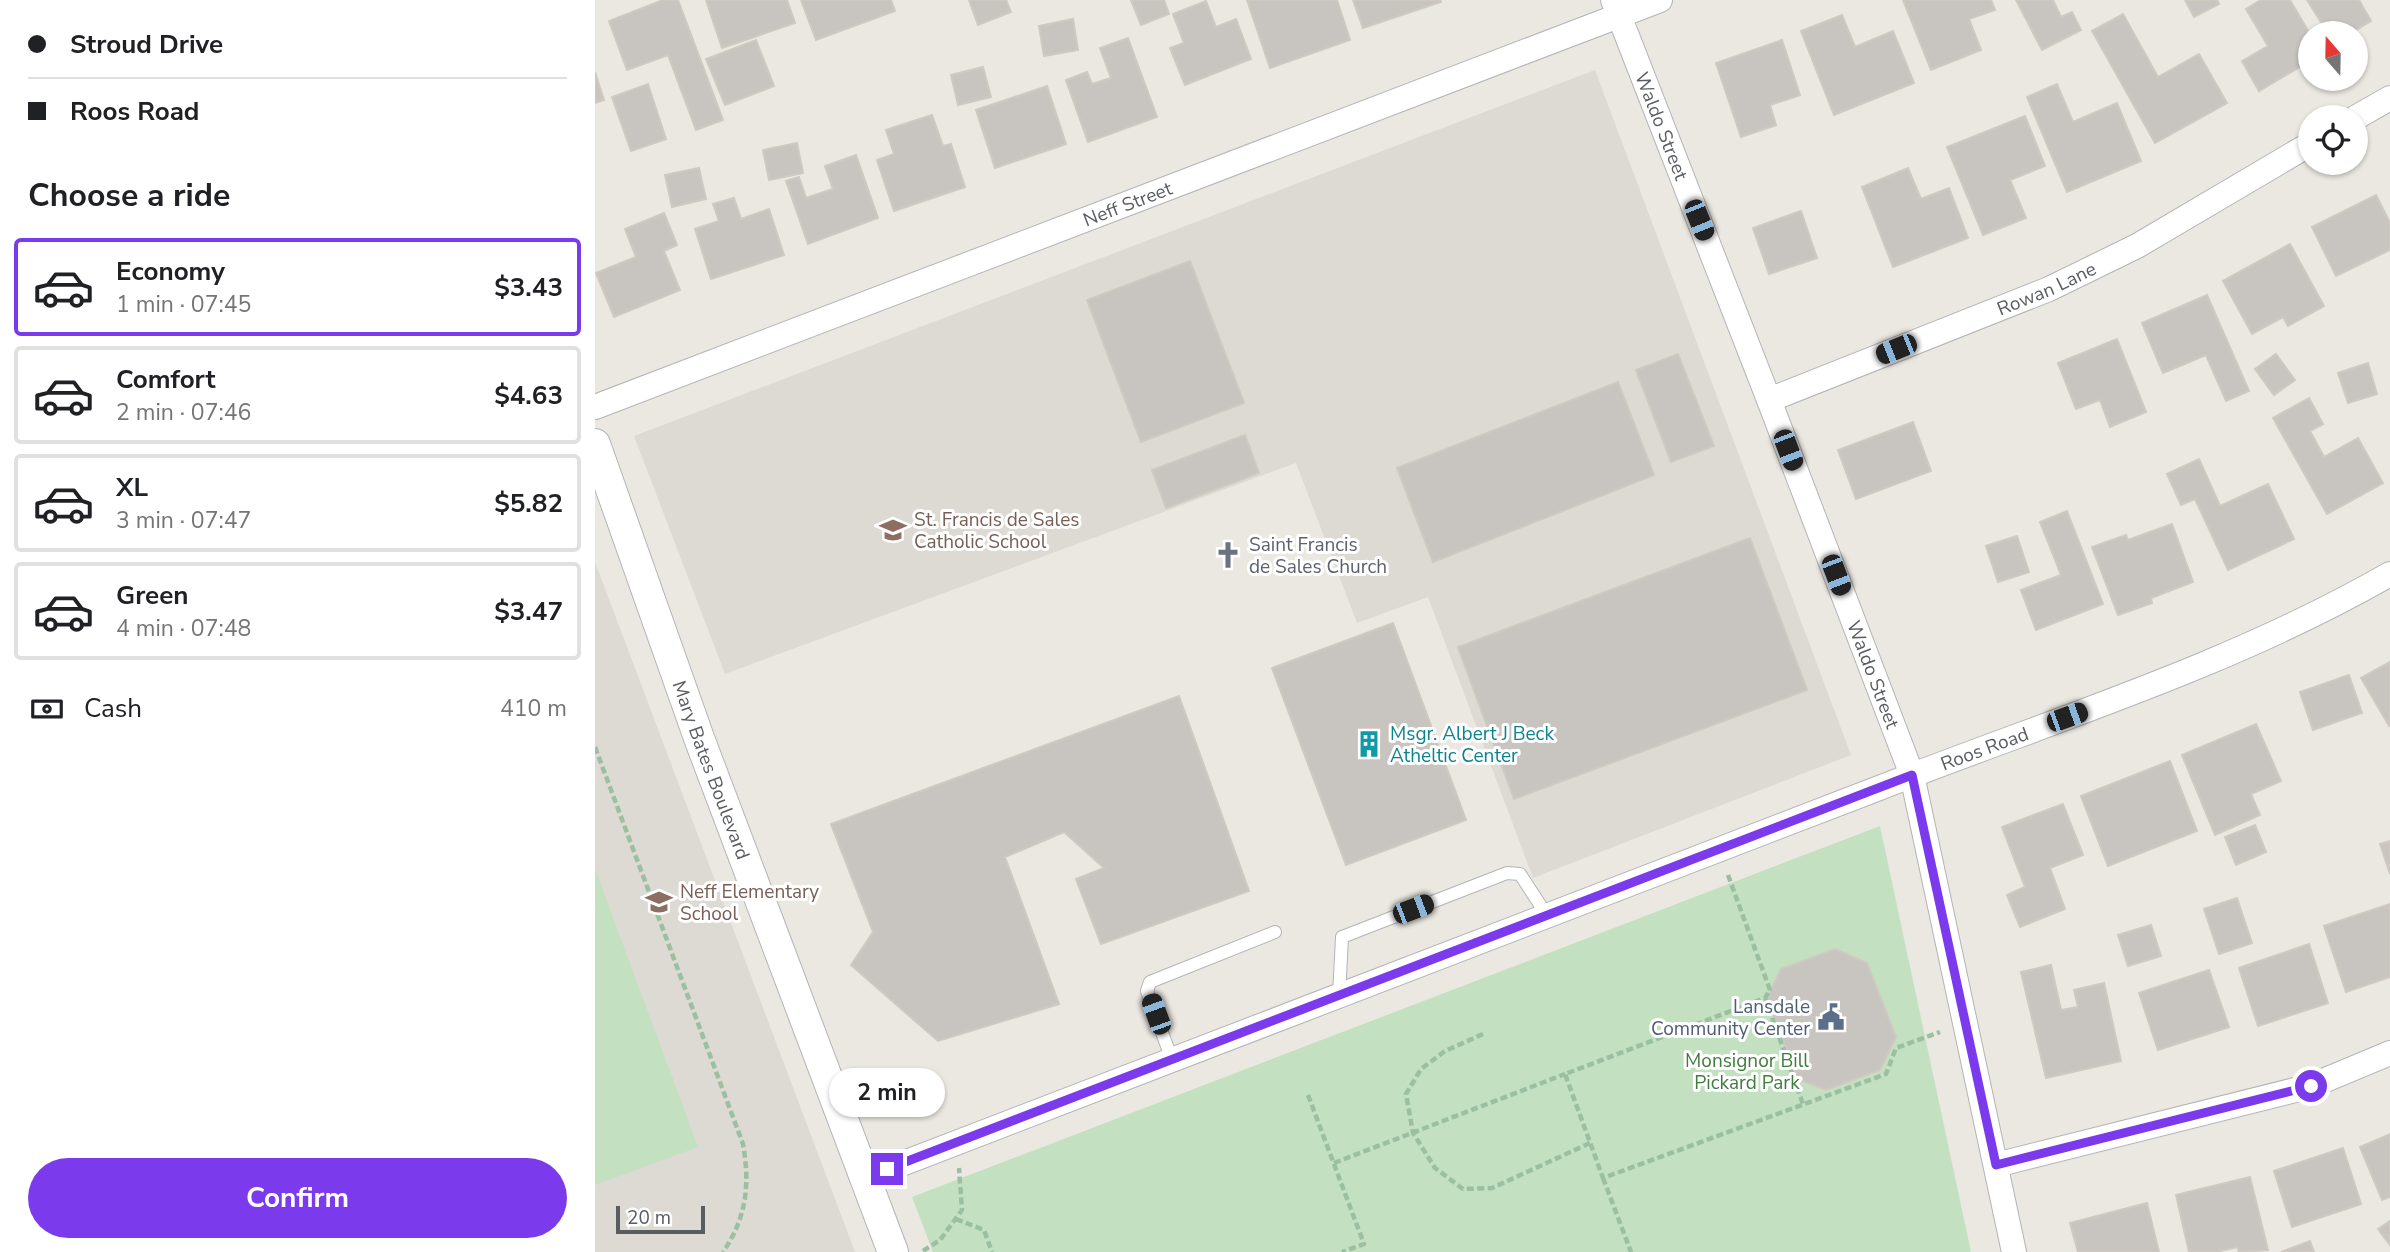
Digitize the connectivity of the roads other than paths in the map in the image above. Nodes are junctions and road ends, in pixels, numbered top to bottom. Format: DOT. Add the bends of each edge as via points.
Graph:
graph roads {
  1 [pos="1660,0"];
  2 [pos="1615,8"];
  3 [pos="2390,98"];
  4 [pos="2368,111"];
  5 [pos="2298,151"];
  6 [pos="1769,400"];
  7 [pos="595,407"];
  8 [pos="595,444"];
  9 [pos="2390,573"];
  10 [pos="1912,775"];
  11 [pos="1548,917"];
  12 [pos="1275,932"];
  13 [pos="1339,996"];
  14 [pos="2390,1053"];
  15 [pos="1172,1060"];
  16 [pos="1996,1165"];
  17 [pos="865,1178"];
  18 [pos="893,1252"];
  19 [pos="2014,1252"];
  1 -- 2 [label="street, Neff Street"];
  2 -- 6 [label="street, Waldo Street"];
  2 -- 7 [label="street, Neff Street"];
  3 -- 4 [label="street"];
  5 -- 6 [label="street, Rowan Lane" via="2137,246 2049,289"];
  6 -- 10 [label="street, Waldo Street"];
  8 -- 17 [label="street, Mary Bates Boulevard" via="699,738"];
  9 -- 10 [label="street, Roos Road" via="2170,679"];
  10 -- 11 [label="street, Roos Road"];
  10 -- 16 [label="street, Waldo Street"];
  11 -- 13 [label="street, Roos Road"];
  11 -- 13 [label="lane" via="1520,874 1507,873 1342,937"];
  12 -- 15 [label="lane" via="1150,982 1147,991"];
  13 -- 15 [label="street, Roos Road"];
  14 -- 16 [label="street" via="2311,1086"];
  15 -- 17 [label="street, Roos Road"];
  16 -- 19 [label="street, Waldo Street"];
  17 -- 18 [label="street, Mary Bates Boulevard"];
}
